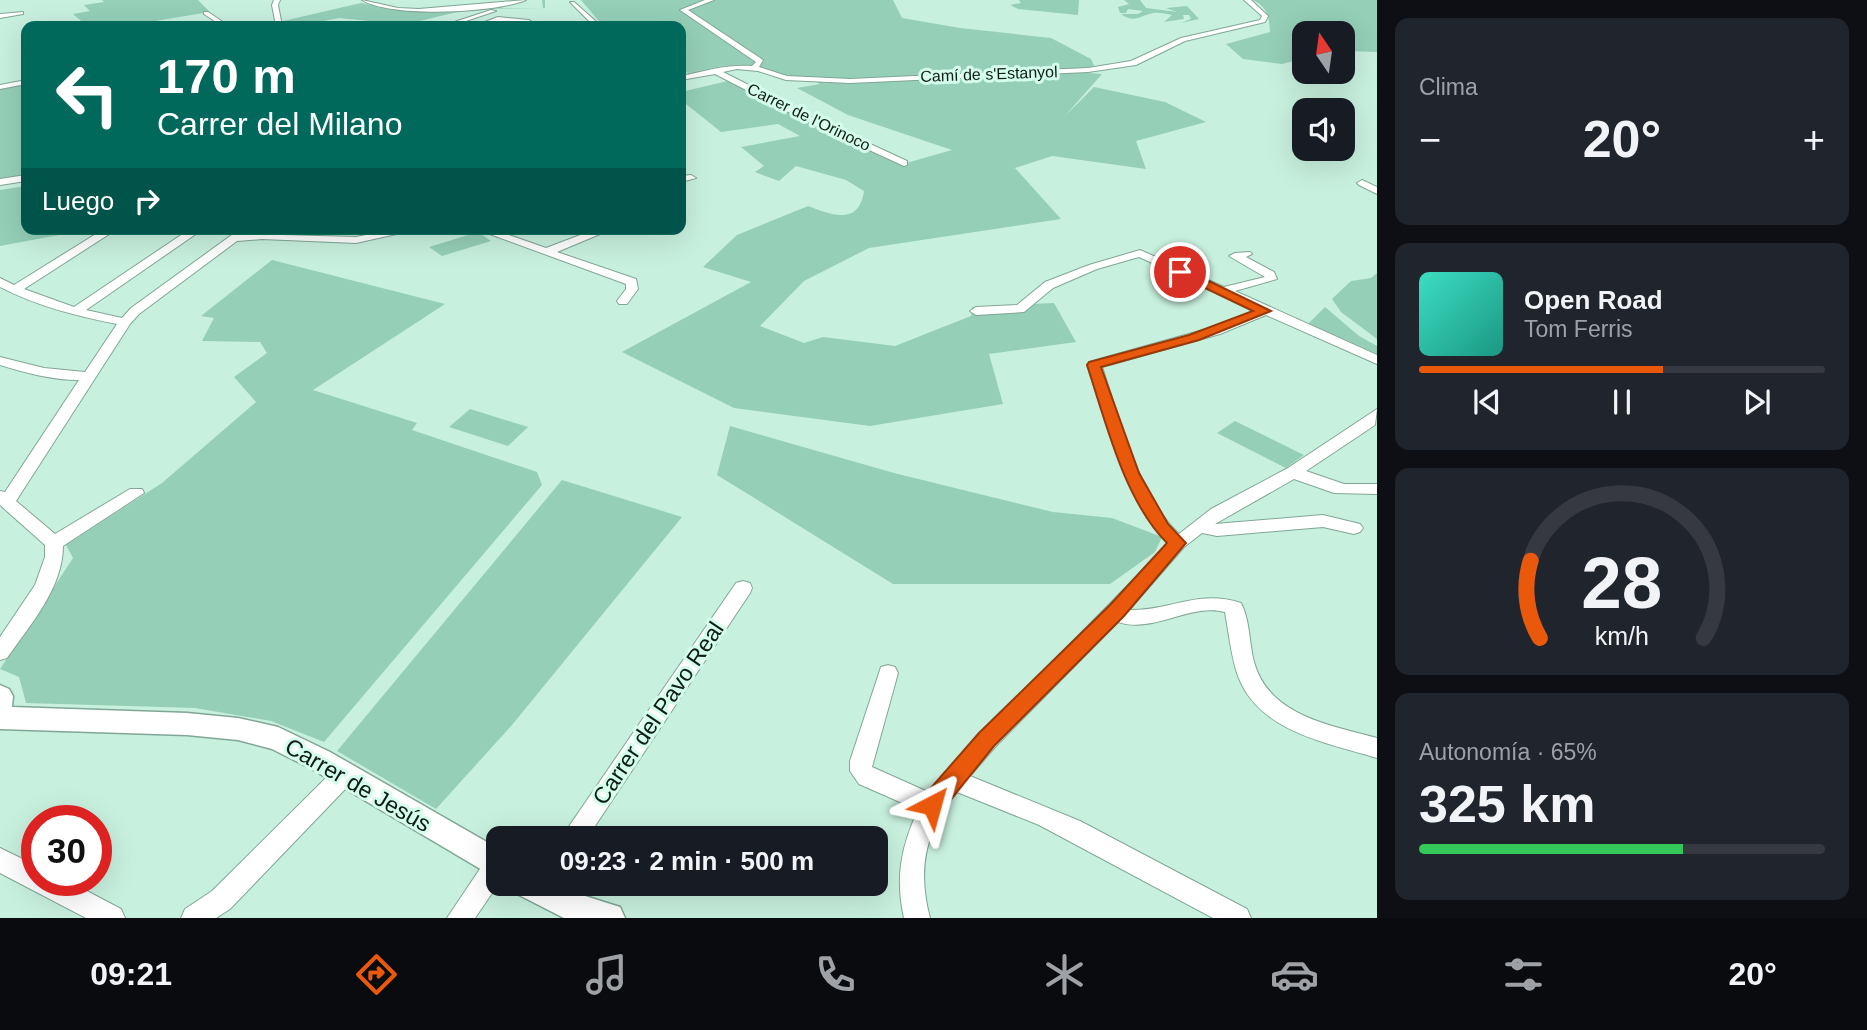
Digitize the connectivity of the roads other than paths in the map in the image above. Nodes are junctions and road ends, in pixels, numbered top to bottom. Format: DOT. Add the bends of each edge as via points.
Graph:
graph roads {
  1 [pos="365,0"];
  2 [pos="523,0"];
  3 [pos="711,0"];
  4 [pos="1247,0"];
  5 [pos="274,2"];
  6 [pos="572,2"];
  7 [pos="499,9"];
  8 [pos="22,13"];
  9 [pos="206,13"];
  10 [pos="0,16"];
  11 [pos="218,21"];
  12 [pos="278,21"];
  13 [pos="461,21"];
  14 [pos="492,21"];
  15 [pos="511,21"];
  16 [pos="593,21"];
  17 [pos="754,68"];
  18 [pos="714,69"];
  19 [pos="686,77"];
  20 [pos="21,83"];
  21 [pos="0,87"];
  22 [pos="904,163"];
  23 [pos="21,179"];
  24 [pos="0,183"];
  25 [pos="1362,183"];
  26 [pos="1377,191"];
  27 [pos="102,235"];
  28 [pos="189,235"];
  29 [pos="241,235"];
  30 [pos="252,235"];
  31 [pos="382,235"];
  32 [pos="498,235"];
  33 [pos="591,235"];
  34 [pos="546,252"];
  35 [pos="1246,254"];
  36 [pos="0,282"];
  37 [pos="14,290"];
  38 [pos="1221,291"];
  39 [pos="623,301"];
  40 [pos="976,311"];
  41 [pos="1264,311"];
  42 [pos="75,312"];
  43 [pos="125,322"];
  44 [pos="1377,360"];
  45 [pos="0,361"];
  46 [pos="89,376"];
  47 [pos="1377,413"];
  48 [pos="1294,472"];
  49 [pos="1377,489"];
  50 [pos="136,493"];
  51 [pos="3,499"];
  52 [pos="1199,527"];
  53 [pos="1354,528"];
  54 [pos="54,543"];
  55 [pos="1178,543"];
  56 [pos="743,588"];
  57 [pos="1114,613"];
  58 [pos="0,652"];
  59 [pos="888,673"];
  60 [pos="0,696"];
  61 [pos="0,706"];
  62 [pos="0,718"];
  63 [pos="1377,748"];
  64 [pos="344,775"];
  65 [pos="953,778"];
  66 [pos="932,805"];
  67 [pos="581,826"];
  68 [pos="486,858"];
  69 [pos="0,860"];
  70 [pos="21,870"];
  71 [pos="486,882"];
  72 [pos="70,896"];
  73 [pos="556,896"];
  74 [pos="112,918"];
  75 [pos="194,918"];
  76 [pos="460,918"];
  77 [pos="609,918"];
  78 [pos="917,918"];
  79 [pos="1238,918"];
  1 -- 2 [label="street" via="414,10"];
  3 -- 17 [label="street" via="683,10 760,62"];
  4 -- 17 [label="street, Camí de s'Estanyol" via="1264,20 1196,36 1118,66 855,81 791,79"];
  5 -- 12 [label="street"];
  6 -- 16 [label="street"];
  7 -- 13 [label="street"];
  8 -- 10 [label="street"];
  9 -- 11 [label="street"];
  14 -- 15 [label="street"];
  17 -- 18 [label="street, Camí de s'Estanyol"];
  18 -- 19 [label="street, Camí de s'Estanyol"];
  18 -- 22 [label="street, Carrer de l'Orinoco"];
  20 -- 21 [label="street"];
  23 -- 24 [label="street"];
  25 -- 26 [label="street"];
  27 -- 37 [label="street"];
  28 -- 42 [label="street"];
  29 -- 43 [label="street"];
  30 -- 31 [label="street" via="356,240"];
  32 -- 34 [label="street"];
  33 -- 34 [label="street"];
  34 -- 39 [label="street" via="632,282"];
  35 -- 38 [label="street" via="1236,256 1271,279"];
  36 -- 37 [label="street"];
  37 -- 42 [label="street"];
  38 -- 40 [label="street" via="1140,253 1049,285 1020,309"];
  38 -- 41 [label="street"];
  41 -- 44 [label="street"];
  41 -- 55 [label="street" via="1215,331 1094,365 1131,473 1161,527"];
  42 -- 43 [label="street"];
  43 -- 46 [label="street"];
  45 -- 46 [label="street" via="43,374"];
  46 -- 51 [label="street"];
  47 -- 48 [label="street"];
  48 -- 49 [label="street" via="1341,490"];
  48 -- 52 [label="street"];
  50 -- 54 [label="street"];
  51 -- 54 [label="street"];
  52 -- 53 [label="street" via="1217,530 1323,521"];
  52 -- 55 [label="street"];
  54 -- 58 [label="street" via="52,569"];
  55 -- 57 [label="street"];
  56 -- 67 [label="street, Carrer del Pavo Real"];
  57 -- 63 [label="street" via="1122,618 1179,612 1224,601 1234,608 1242,655 1259,698 1290,720"];
  57 -- 65 [label="street"];
  59 -- 66 [label="street" via="861,771"];
  60 -- 61 [label="street"];
  62 -- 64 [label="street, Carrer de Jesús" via="238,729 278,739"];
  64 -- 68 [label="street, Carrer de Jesús"];
  64 -- 75 [label="street" via="221,900"];
  65 -- 66 [label="street"];
  65 -- 79 [label="street" via="972,790 1048,817"];
  66 -- 78 [label="street" via="911,866"];
  69 -- 70 [label="street"];
  71 -- 76 [label="street"];
  72 -- 74 [label="street"];
  73 -- 77 [label="street"];
}
